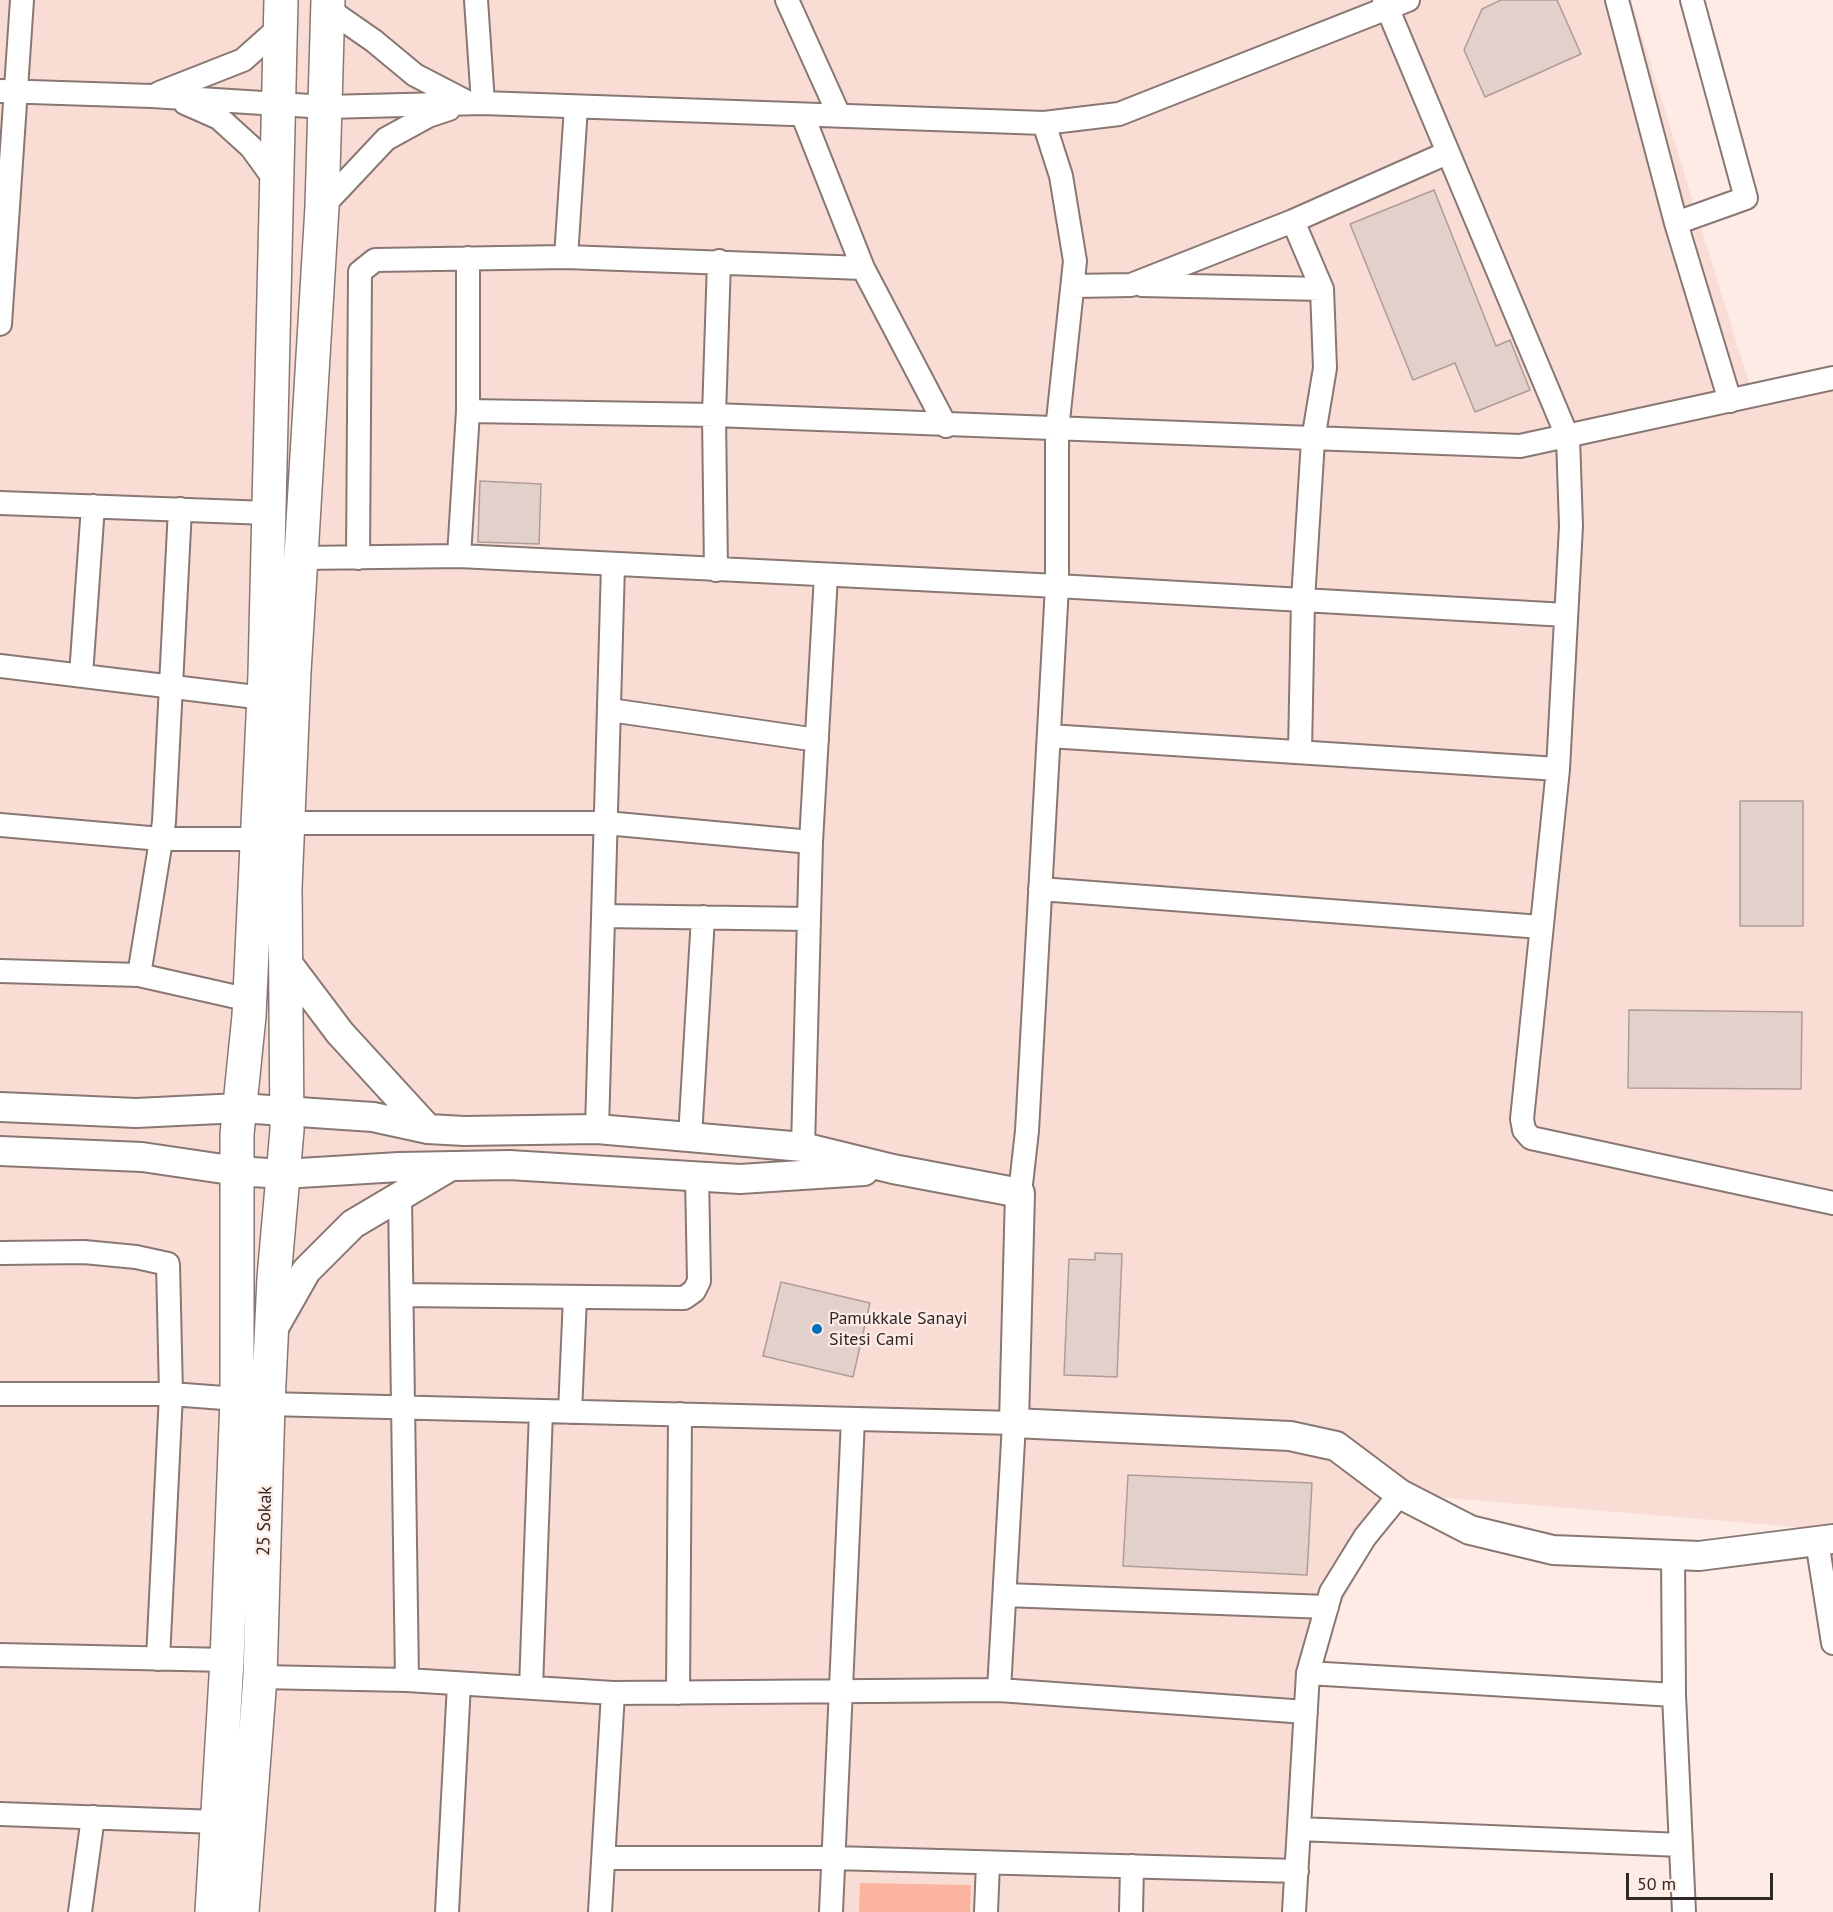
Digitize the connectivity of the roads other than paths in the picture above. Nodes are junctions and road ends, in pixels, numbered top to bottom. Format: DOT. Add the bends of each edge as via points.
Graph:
graph roads {
  1 [pos="22,0"];
  2 [pos="476,0"];
  3 [pos="787,0"];
  4 [pos="1617,0"];
  5 [pos="1692,0"];
  6 [pos="1393,3"];
  7 [pos="328,4"];
  8 [pos="281,14"];
  9 [pos="8,92"];
  10 [pos="152,96"];
  11 [pos="476,103"];
  12 [pos="278,105"];
  13 [pos="326,107"];
  14 [pos="576,107"];
  15 [pos="839,115"];
  16 [pos="803,116"];
  17 [pos="1044,123"];
  18 [pos="1447,153"];
  19 [pos="277,183"];
  20 [pos="322,207"];
  21 [pos="1293,221"];
  22 [pos="1676,223"];
  23 [pos="566,257"];
  24 [pos="468,258"];
  25 [pos="719,261"];
  26 [pos="863,268"];
  27 [pos="1073,285"];
  28 [pos="1131,285"];
  29 [pos="1322,289"];
  30 [pos="0,324"];
  31 [pos="1833,378"];
  32 [pos="1730,401"];
  33 [pos="468,411"];
  34 [pos="714,415"];
  35 [pos="946,426"];
  36 [pos="1057,430"];
  37 [pos="1568,438"];
  38 [pos="1313,440"];
  39 [pos="0,503"];
  40 [pos="93,506"];
  41 [pos="180,509"];
  42 [pos="268,513"];
  43 [pos="459,556"];
  44 [pos="301,558"];
  45 [pos="358,558"];
  46 [pos="613,565"];
  47 [pos="716,570"];
  48 [pos="826,575"];
  49 [pos="1057,586"];
  50 [pos="1303,600"];
  51 [pos="1566,615"];
  52 [pos="0,666"];
  53 [pos="81,675"];
  54 [pos="169,685"];
  55 [pos="264,698"];
  56 [pos="610,710"];
  57 [pos="1049,736"];
  58 [pos="817,740"];
  59 [pos="1300,752"];
  60 [pos="1558,769"];
  61 [pos="288,823"];
  62 [pos="606,823"];
  63 [pos="0,825"];
  64 [pos="161,839"];
  65 [pos="256,839"];
  66 [pos="811,842"];
  67 [pos="1040,889"];
  68 [pos="603,916"];
  69 [pos="703,917"];
  70 [pos="809,919"];
  71 [pos="1541,927"];
  72 [pos="285,960"];
  73 [pos="0,971"];
  74 [pos="139,975"];
  75 [pos="249,1000"];
  76 [pos="0,1107"];
  77 [pos="286,1120"];
  78 [pos="238,1121"];
  79 [pos="428,1129"];
  80 [pos="597,1129"];
  81 [pos="690,1137"];
  82 [pos="803,1147"];
  83 [pos="0,1151"];
  84 [pos="453,1166"];
  85 [pos="893,1169"];
  86 [pos="237,1171"];
  87 [pos="283,1174"];
  88 [pos="697,1176"];
  89 [pos="1020,1193"];
  90 [pos="400,1197"];
  91 [pos="1833,1203"];
  92 [pos="0,1253"];
  93 [pos="402,1295"];
  94 [pos="575,1297"];
  95 [pos="272,1331"];
  96 [pos="0,1394"];
  97 [pos="171,1394"];
  98 [pos="253,1402"];
  99 [pos="405,1408"];
  100 [pos="541,1411"];
  101 [pos="570,1412"];
  102 [pos="680,1414"];
  103 [pos="853,1419"];
  104 [pos="1014,1423"];
  105 [pos="1400,1494"];
  106 [pos="1825,1540"];
  107 [pos="1673,1555"];
  108 [pos="1005,1595"];
  109 [pos="1327,1607"];
  110 [pos="1833,1643"];
  111 [pos="0,1655"];
  112 [pos="158,1659"];
  113 [pos="227,1660"];
  114 [pos="1308,1673"];
  115 [pos="260,1677"];
  116 [pos="407,1680"];
  117 [pos="459,1684"];
  118 [pos="531,1688"];
  119 [pos="999,1690"];
  120 [pos="839,1691"];
  121 [pos="613,1693"];
  122 [pos="678,1693"];
  123 [pos="1674,1695"];
  124 [pos="1306,1712"];
  125 [pos="0,1814"];
  126 [pos="93,1817"];
  127 [pos="217,1822"];
  128 [pos="1299,1829"];
  129 [pos="1681,1845"];
  130 [pos="604,1858"];
  131 [pos="833,1858"];
  132 [pos="988,1863"];
  133 [pos="1132,1866"];
  134 [pos="1297,1871"];
  135 [pos="80,1912"];
  136 [pos="212,1912"];
  137 [pos="242,1912"];
  138 [pos="447,1912"];
  139 [pos="600,1912"];
  140 [pos="831,1912"];
  141 [pos="986,1912"];
  142 [pos="1131,1912"];
  143 [pos="1294,1912"];
  144 [pos="1684,1912"];
  1 -- 9 [label="street"];
  2 -- 11 [label="street"];
  3 -- 15 [label="street"];
  4 -- 22 [label="street"];
  5 -- 22 [label="street" via="1746,198"];
  6 -- 17 [label="street" via="1119,114"];
  6 -- 18 [label="street"];
  7 -- 11 [label="street" via="415,75"];
  7 -- 13 [label="main road, 25 Sokak"];
  8 -- 10 [label="street" via="243,60"];
  8 -- 12 [label="main road, 25 Sokak"];
  9 -- 10 [label="street"];
  9 -- 30 [label="street"];
  10 -- 12 [label="street"];
  10 -- 19 [label="street" via="183,102 219,118 251,147"];
  11 -- 13 [label="street"];
  11 -- 14 [label="street"];
  11 -- 20 [label="street" via="428,116 386,139"];
  12 -- 13 [label="street"];
  12 -- 19 [label="main road, 25 Sokak"];
  13 -- 20 [label="main road, 25 Sokak"];
  14 -- 16 [label="street"];
  14 -- 23 [label="street"];
  15 -- 16 [label="street"];
  15 -- 17 [label="street"];
  16 -- 26 [label="street"];
  17 -- 27 [label="street" via="1061,176 1075,261"];
  18 -- 21 [label="street"];
  18 -- 37 [label="street"];
  19 -- 42 [label="main road, 25 Sokak"];
  20 -- 44 [label="main road, 25 Sokak"];
  21 -- 28 [label="street"];
  21 -- 29 [label="street"];
  22 -- 32 [label="street"];
  23 -- 24 [label="street"];
  23 -- 25 [label="street"];
  24 -- 33 [label="street"];
  24 -- 45 [label="street" via="375,260 360,272"];
  25 -- 26 [label="street"];
  25 -- 34 [label="street"];
  26 -- 35 [label="street"];
  27 -- 28 [label="street"];
  27 -- 36 [label="street"];
  28 -- 29 [label="street"];
  29 -- 38 [label="street" via="1325,368"];
  31 -- 32 [label="street"];
  32 -- 37 [label="street"];
  33 -- 34 [label="street"];
  33 -- 43 [label="street"];
  34 -- 35 [label="street"];
  34 -- 47 [label="street"];
  35 -- 36 [label="street"];
  36 -- 38 [label="street"];
  36 -- 49 [label="street"];
  37 -- 38 [label="street" via="1520,446"];
  37 -- 51 [label="street" via="1571,526"];
  38 -- 50 [label="street"];
  39 -- 40 [label="street"];
  40 -- 41 [label="street"];
  40 -- 53 [label="street"];
  41 -- 42 [label="street"];
  41 -- 54 [label="street"];
  42 -- 55 [label="main road, 25 Sokak"];
  43 -- 45 [label="street"];
  43 -- 46 [label="street"];
  44 -- 45 [label="street"];
  44 -- 61 [label="main road, 25 Sokak"];
  46 -- 47 [label="street"];
  46 -- 56 [label="street"];
  47 -- 48 [label="street"];
  48 -- 49 [label="street"];
  48 -- 58 [label="street"];
  49 -- 50 [label="street"];
  49 -- 57 [label="street"];
  50 -- 51 [label="street"];
  50 -- 59 [label="street"];
  51 -- 60 [label="street"];
  52 -- 53 [label="street"];
  53 -- 54 [label="street"];
  54 -- 55 [label="street"];
  54 -- 64 [label="street"];
  55 -- 65 [label="main road, 25 Sokak"];
  56 -- 58 [label="street"];
  56 -- 62 [label="street"];
  57 -- 59 [label="street"];
  57 -- 67 [label="street"];
  58 -- 66 [label="street"];
  59 -- 60 [label="street"];
  60 -- 71 [label="street"];
  61 -- 62 [label="street"];
  61 -- 72 [label="main road, 25 Sokak"];
  62 -- 66 [label="street"];
  62 -- 68 [label="street"];
  63 -- 64 [label="street"];
  64 -- 65 [label="street"];
  64 -- 74 [label="street"];
  65 -- 75 [label="main road, 25 Sokak"];
  66 -- 70 [label="street"];
  67 -- 71 [label="street"];
  67 -- 89 [label="street"];
  68 -- 69 [label="street"];
  68 -- 80 [label="street"];
  69 -- 70 [label="street"];
  69 -- 81 [label="street"];
  70 -- 82 [label="street"];
  71 -- 91 [label="street" via="1522,1119 1524,1130 1532,1138"];
  72 -- 77 [label="main road, 25 Sokak"];
  72 -- 79 [label="street" via="340,1033"];
  73 -- 74 [label="street"];
  74 -- 75 [label="street"];
  75 -- 78 [label="main road, 25 Sokak"];
  76 -- 78 [label="street"];
  77 -- 78 [label="street"];
  77 -- 79 [label="street" via="373,1117"];
  77 -- 87 [label="main road, 25 Sokak"];
  78 -- 86 [label="main road, 25 Sokak"];
  79 -- 80 [label="street"];
  80 -- 81 [label="street"];
  81 -- 82 [label="street"];
  82 -- 85 [label="street"];
  83 -- 86 [label="street" via="142,1157"];
  84 -- 87 [label="street"];
  84 -- 88 [label="street" via="509,1165"];
  84 -- 90 [label="street"];
  85 -- 88 [label="street" via="740,1179"];
  85 -- 89 [label="street"];
  86 -- 87 [label="street"];
  86 -- 98 [label="main road, 25 Sokak"];
  87 -- 95 [label="main road, 25 Sokak"];
  88 -- 94 [label="street" via="699,1281 694,1291 678,1298"];
  89 -- 104 [label="street"];
  90 -- 93 [label="street"];
  90 -- 95 [label="street" via="353,1224 306,1271"];
  92 -- 97 [label="street" via="84,1252 168,1264"];
  93 -- 94 [label="street"];
  93 -- 99 [label="street"];
  94 -- 101 [label="street"];
  95 -- 98 [label="main road, 25 Sokak"];
  96 -- 97 [label="street"];
  97 -- 98 [label="street"];
  97 -- 112 [label="street"];
  98 -- 99 [label="street"];
  98 -- 113 [label="main road, 25 Sokak"];
  98 -- 115 [label="main road, 25 Sokak"];
  99 -- 100 [label="street"];
  99 -- 116 [label="street"];
  100 -- 101 [label="street"];
  100 -- 118 [label="street"];
  101 -- 102 [label="street"];
  102 -- 103 [label="street"];
  102 -- 122 [label="street"];
  103 -- 104 [label="street"];
  103 -- 120 [label="street"];
  104 -- 105 [label="street" via="1290,1436 1336,1446"];
  104 -- 108 [label="street"];
  105 -- 107 [label="street" via="1470,1530 1552,1550"];
  105 -- 109 [label="street" via="1365,1537 1331,1592"];
  106 -- 107 [label="street" via="1699,1556"];
  106 -- 110 [label="street"];
  107 -- 123 [label="street"];
  108 -- 109 [label="street"];
  108 -- 119 [label="street"];
  109 -- 114 [label="street"];
  111 -- 112 [label="street"];
  112 -- 113 [label="street"];
  113 -- 127 [label="main road, 25 Sokak"];
  114 -- 123 [label="street"];
  114 -- 124 [label="street"];
  115 -- 116 [label="street"];
  115 -- 137 [label="main road, 25 Sokak"];
  116 -- 117 [label="street"];
  117 -- 118 [label="street"];
  117 -- 138 [label="street"];
  118 -- 121 [label="street"];
  119 -- 120 [label="street"];
  119 -- 124 [label="street"];
  120 -- 122 [label="street"];
  120 -- 131 [label="street"];
  121 -- 122 [label="street"];
  121 -- 130 [label="street"];
  123 -- 129 [label="street"];
  124 -- 128 [label="street"];
  125 -- 126 [label="street"];
  126 -- 127 [label="street"];
  126 -- 135 [label="street"];
  127 -- 136 [label="main road, 25 Sokak"];
  128 -- 129 [label="street"];
  128 -- 134 [label="street"];
  129 -- 144 [label="street"];
  130 -- 131 [label="street"];
  130 -- 139 [label="street"];
  131 -- 132 [label="street"];
  131 -- 140 [label="street"];
  132 -- 133 [label="street"];
  132 -- 141 [label="street"];
  133 -- 134 [label="street"];
  133 -- 142 [label="street"];
  134 -- 143 [label="street"];
}
